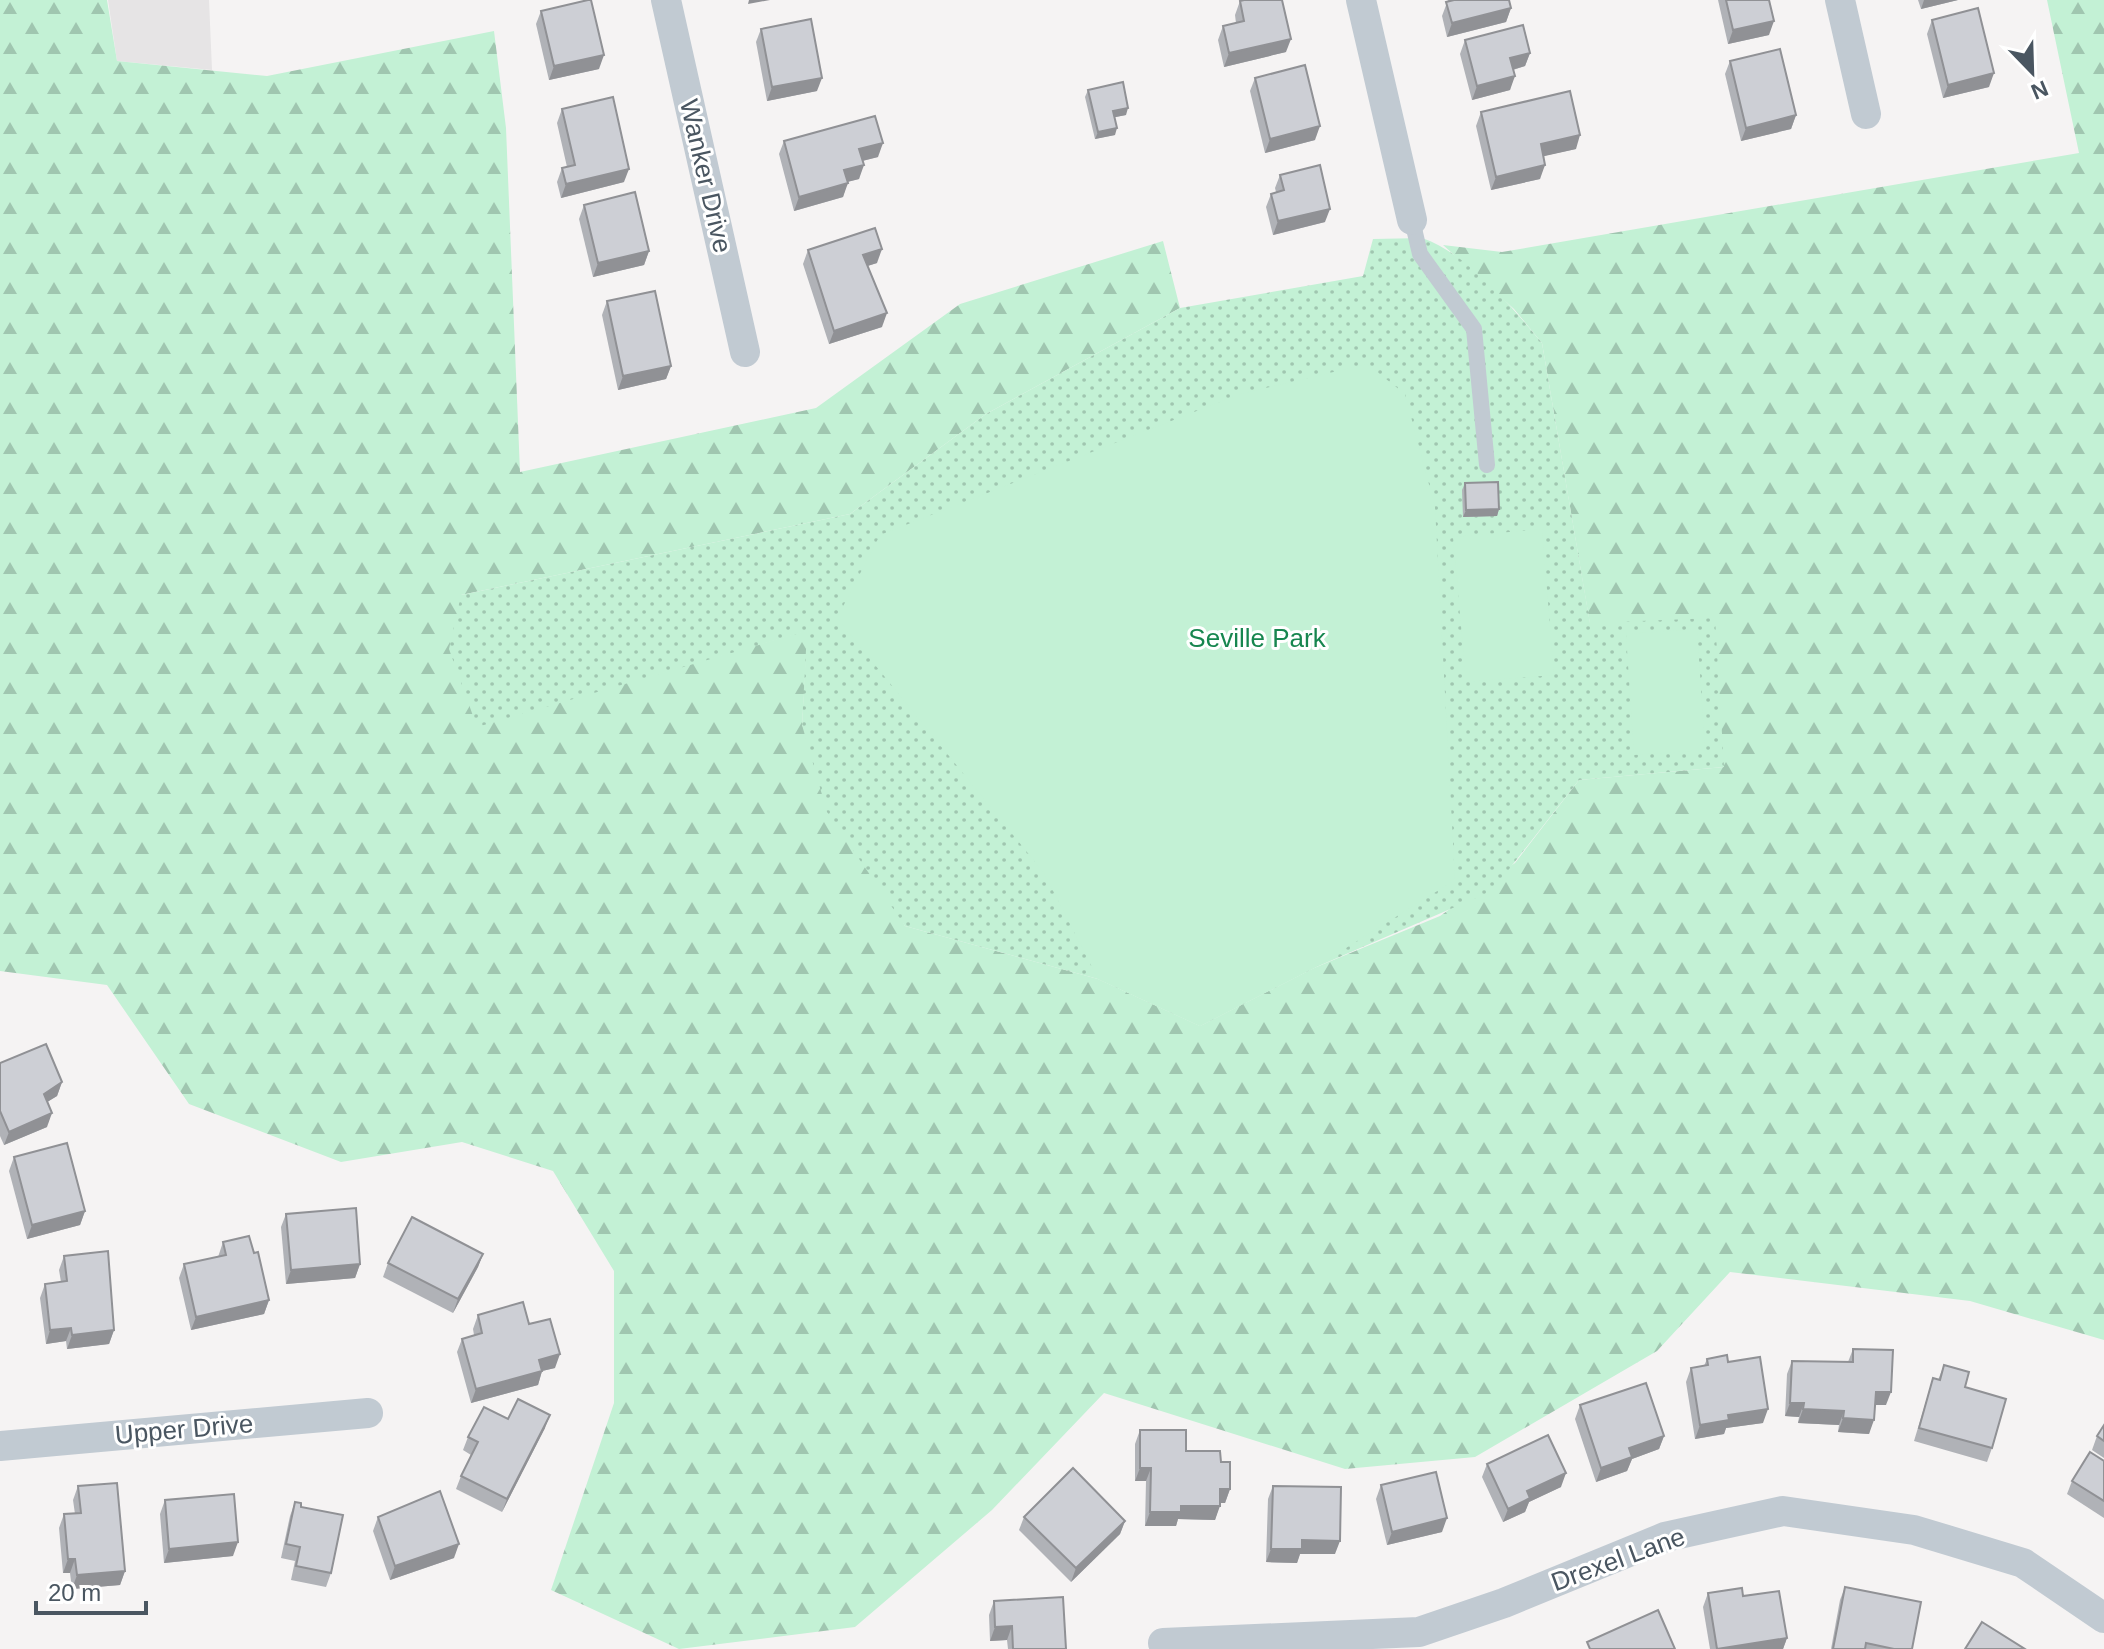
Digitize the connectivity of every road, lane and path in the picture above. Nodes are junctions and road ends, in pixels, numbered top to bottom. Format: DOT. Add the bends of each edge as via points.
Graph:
graph roads {
  1 [pos="666,0"];
  2 [pos="1361,0"];
  3 [pos="1840,0"];
  4 [pos="1866,114"];
  5 [pos="1412,220"];
  6 [pos="745,352"];
  7 [pos="1487,465"];
  8 [pos="368,1413"];
  9 [pos="0,1446"];
  10 [pos="2104,1618"];
  11 [pos="1163,1643"];
  1 -- 6 [label="street, Wanker Drive"];
  2 -- 5 [label="street"];
  3 -- 4 [label="street"];
  5 -- 7 [label="lane" via="1420,254 1474,329"];
  8 -- 9 [label="street, Upper Drive"];
  10 -- 11 [label="street, Drexel Lane" via="2023,1563 1914,1530 1783,1511 1665,1537 1419,1632"];
}
